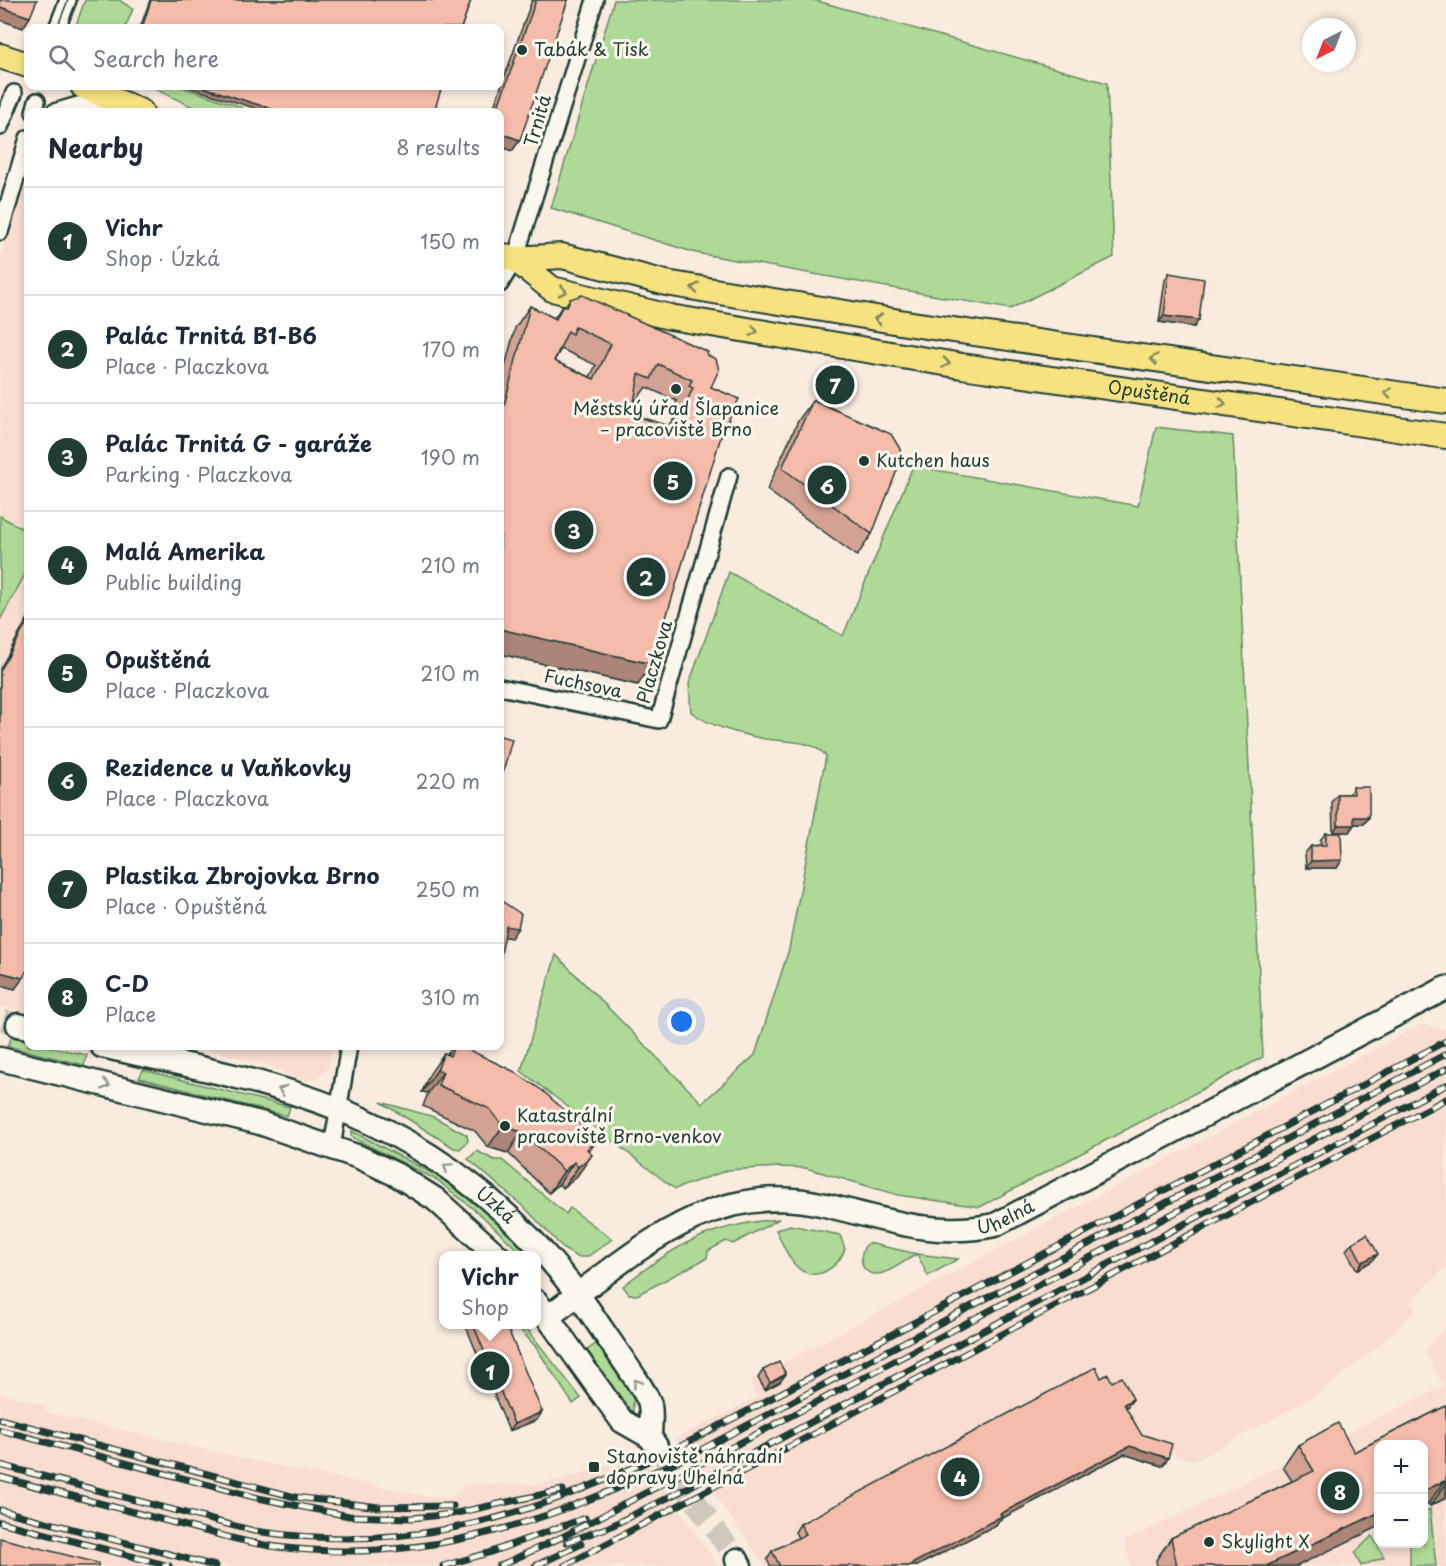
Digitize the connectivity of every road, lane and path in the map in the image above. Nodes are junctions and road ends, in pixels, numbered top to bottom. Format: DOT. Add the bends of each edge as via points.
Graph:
graph roads {
  1 [pos="68,0"];
  2 [pos="595,0"];
  3 [pos="59,24"];
  4 [pos="0,56"];
  5 [pos="24,64"];
  6 [pos="92,90"];
  7 [pos="14,93"];
  8 [pos="118,101"];
  9 [pos="68,108"];
  10 [pos="133,108"];
  11 [pos="0,111"];
  12 [pos="0,126"];
  13 [pos="24,155"];
  14 [pos="0,232"];
  15 [pos="507,257"];
  16 [pos="1446,401"];
  17 [pos="1446,436"];
  18 [pos="729,476"];
  19 [pos="504,688"];
  20 [pos="659,720"];
  21 [pos="1446,988"];
  22 [pos="119,1050"];
  23 [pos="348,1050"];
  24 [pos="0,1059"];
  25 [pos="338,1109"];
  26 [pos="332,1146"];
  27 [pos="493,1251"];
  28 [pos="579,1295"];
  29 [pos="543,1309"];
  1 -- 3 [label="street"];
  2 -- 15 [label="street, Trnitá"];
  4 -- 5 [label="main road"];
  6 -- 8 [label="main road"];
  7 -- 12 [label="street"];
  8 -- 9 [label="street"];
  8 -- 10 [label="main road"];
  11 -- 12 [label="street"];
  13 -- 14 [label="street"];
  16 -- 15 [label="main road, Opuštěná, one-way" via="900,322 666,283 562,256"];
  15 -- 17 [label="main road, Opuštěná, one-way" via="552,289 670,317 939,362"];
  18 -- 20 [label="street, Placzkova"];
  19 -- 20 [label="street, Fuchsova"];
  21 -- 28 [label="main road, Uhelná" via="995,1225 925,1229 823,1204 752,1202 702,1214 668,1229"];
  25 -- 22 [label="main road, Úzká, one-way" via="253,1082"];
  23 -- 25 [label="street"];
  24 -- 26 [label="main road, Úzká, one-way" via="260,1123"];
  25 -- 26 [label="street"];
  28 -- 25 [label="main road, Úzká, one-way" via="537,1243 468,1181 416,1147"];
  26 -- 27 [label="main road, Úzká" via="422,1190"];
  28 -- 29 [label="main road, Uhelná"];
  29 -- 28 [label="main road, Úzká, one-way" via="622,1421 654,1442 650,1403"];
}
